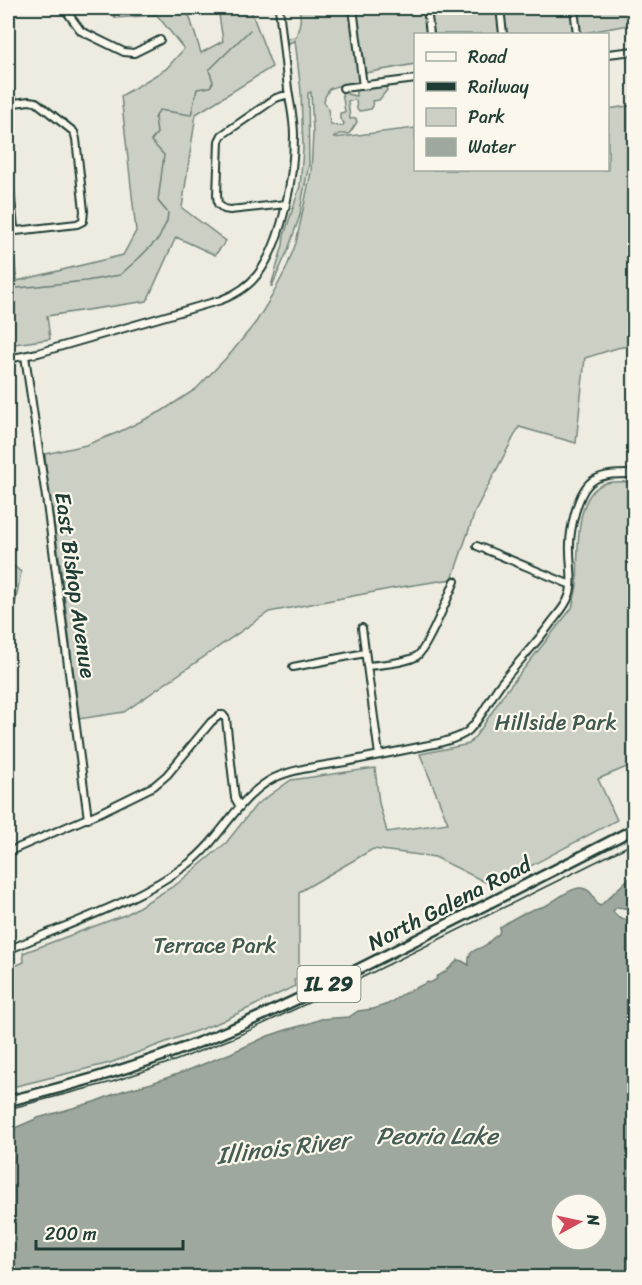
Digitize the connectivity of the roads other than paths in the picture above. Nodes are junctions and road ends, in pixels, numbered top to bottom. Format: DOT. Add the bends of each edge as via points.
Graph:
graph roads {
  1 [pos="64,8"];
  2 [pos="279,8"];
  3 [pos="353,8"];
  4 [pos="427,8"];
  5 [pos="500,8"];
  6 [pos="574,8"];
  7 [pos="430,33"];
  8 [pos="503,33"];
  9 [pos="577,33"];
  10 [pos="160,40"];
  11 [pos="634,51"];
  12 [pos="609,54"];
  13 [pos="414,79"];
  14 [pos="363,86"];
  15 [pos="344,88"];
  16 [pos="289,94"];
  17 [pos="8,104"];
  18 [pos="8,172"];
  19 [pos="286,204"];
  20 [pos="25,356"];
  21 [pos="8,359"];
  22 [pos="634,474"];
  23 [pos="477,546"];
  24 [pos="455,581"];
  25 [pos="571,585"];
  26 [pos="362,628"];
  27 [pos="365,653"];
  28 [pos="367,666"];
  29 [pos="293,667"];
  30 [pos="379,755"];
  31 [pos="240,807"];
  32 [pos="88,819"];
  33 [pos="634,829"];
  34 [pos="8,852"];
  35 [pos="8,950"];
  36 [pos="8,1101"];
  1 -- 10 [label="street" via="81,31 124,52 134,53"];
  2 -- 16 [label="street"];
  3 -- 14 [label="street"];
  4 -- 7 [label="street"];
  5 -- 8 [label="street"];
  6 -- 9 [label="street"];
  11 -- 12 [label="street"];
  13 -- 14 [label="street"];
  14 -- 15 [label="street"];
  16 -- 19 [label="street" via="294,142"];
  16 -- 19 [label="street" via="276,98 222,135 217,190 218,203 227,210"];
  17 -- 18 [label="street" via="35,101 74,132 85,213 82,221 15,230"];
  19 -- 20 [label="street" via="263,267 232,295"];
  20 -- 21 [label="street"];
  20 -- 32 [label="street, East Bishop Avenue"];
  22 -- 25 [label="street" via="602,477 584,491 570,539"];
  23 -- 25 [label="street"];
  24 -- 28 [label="street" via="427,643 417,656"];
  25 -- 30 [label="street" via="563,607 467,732 439,743"];
  26 -- 27 [label="street"];
  27 -- 28 [label="street"];
  27 -- 29 [label="street"];
  28 -- 30 [label="street"];
  30 -- 31 [label="street" via="284,774 261,786"];
  31 -- 32 [label="street" via="235,798 226,719 222,715 210,723 159,783"];
  31 -- 35 [label="street" via="196,858 164,880 108,909"];
  32 -- 34 [label="street"];
  33 -- 36 [label="main road, North Galena Road / IL 29" via="235,1028 112,1074"];
}
